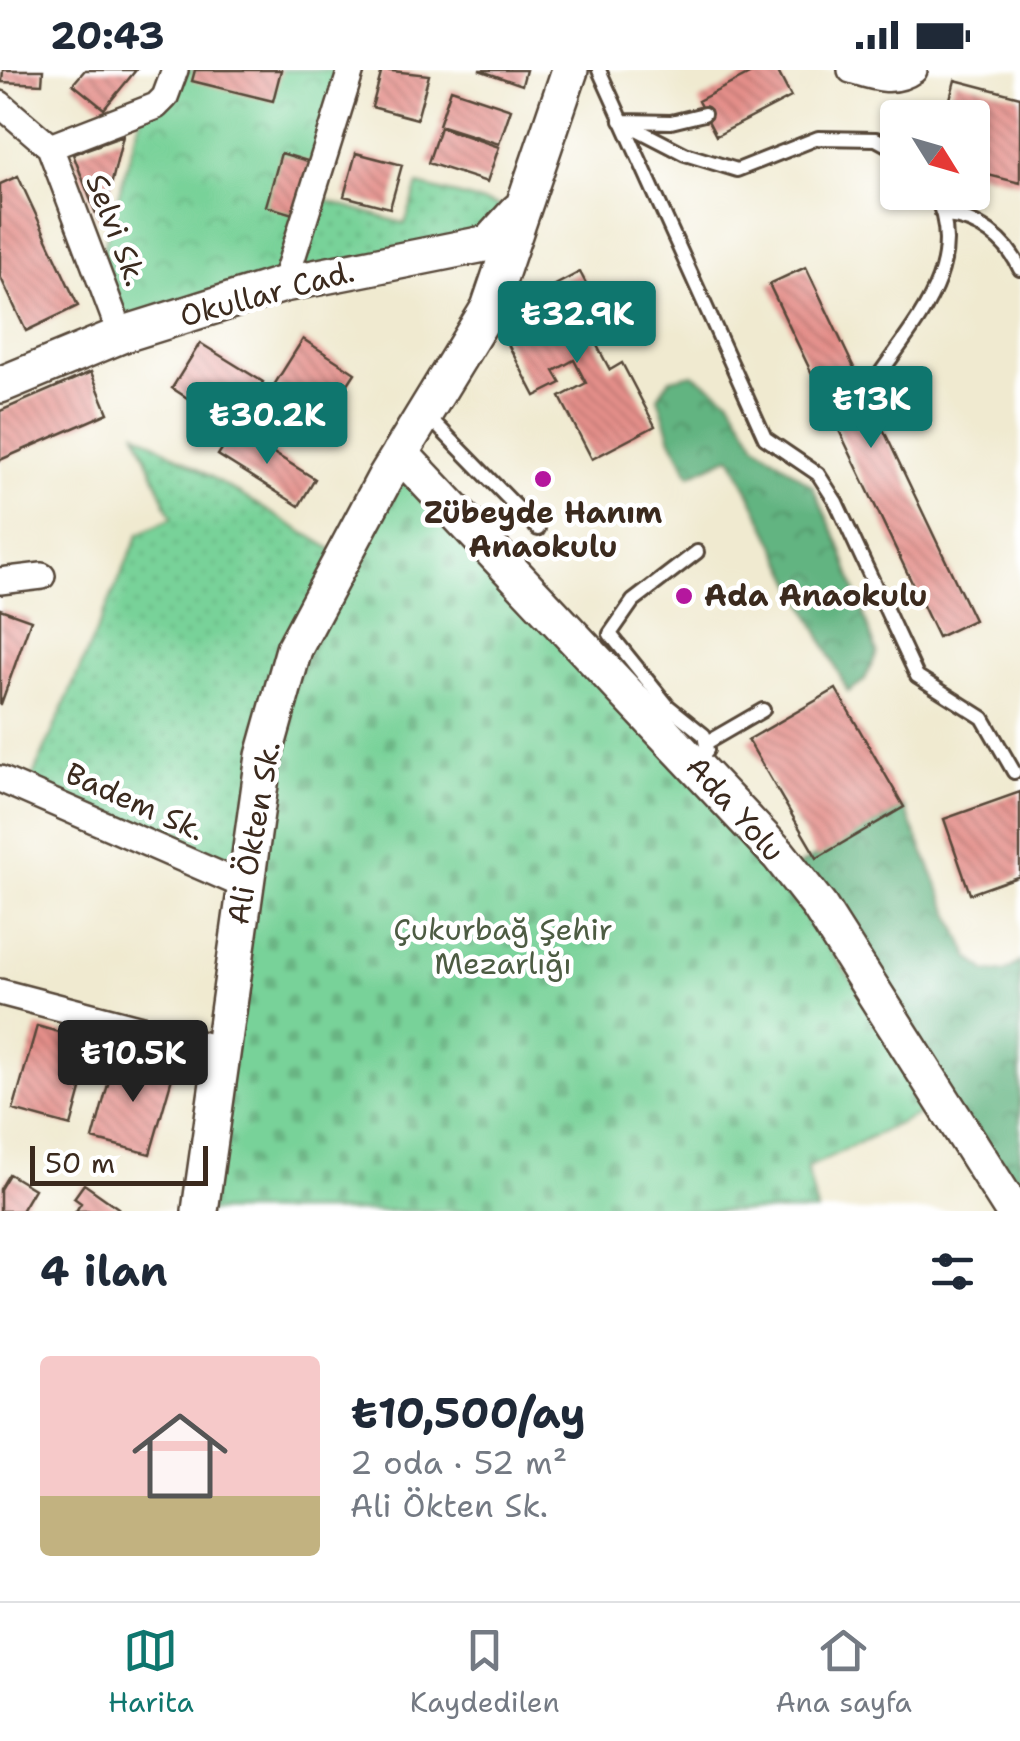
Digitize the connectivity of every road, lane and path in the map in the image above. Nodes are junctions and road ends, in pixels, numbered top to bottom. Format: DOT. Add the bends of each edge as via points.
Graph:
graph roads {
  1 [pos="175,70"];
  2 [pos="351,70"];
  3 [pos="570,70"];
  4 [pos="599,70"];
  5 [pos="851,70"];
  6 [pos="914,70"];
  7 [pos="0,104"];
  8 [pos="704,114"];
  9 [pos="621,121"];
  10 [pos="880,141"];
  11 [pos="50,147"];
  12 [pos="525,202"];
  13 [pos="943,210"];
  14 [pos="946,216"];
  15 [pos="436,254"];
  16 [pos="1020,269"];
  17 [pos="284,284"];
  18 [pos="483,318"];
  19 [pos="120,335"];
  20 [pos="879,375"];
  21 [pos="0,386"];
  22 [pos="424,412"];
  23 [pos="392,466"];
  24 [pos="538,530"];
  25 [pos="697,552"];
  26 [pos="42,576"];
  27 [pos="0,580"];
  28 [pos="762,710"];
  29 [pos="700,754"];
  30 [pos="1014,772"];
  31 [pos="0,779"];
  32 [pos="243,885"];
  33 [pos="0,992"];
  34 [pos="222,1050"];
  35 [pos="200,1211"];
  36 [pos="1013,1211"];
  1 -- 11 [label="street, Selvi Sk." via="156,106"];
  2 -- 17 [label="street"];
  3 -- 12 [label="street, Ali Ökten Sk."];
  4 -- 9 [label="lane"];
  5 -- 6 [label="street" via="880,79"];
  7 -- 11 [label="street, Selvi Sk."];
  8 -- 9 [label="lane" via="671,122"];
  9 -- 10 [label="lane" via="685,154 737,170 818,138"];
  9 -- 30 [label="lane" via="765,438 818,474 918,676 982,718"];
  11 -- 19 [label="street, Selvi Sk."];
  12 -- 15 [label="street, Okullar Cad." via="489,243"];
  12 -- 18 [label="street, Ali Ökten Sk."];
  13 -- 14 [label="lane"];
  14 -- 16 [label="lane" via="964,217 997,238"];
  14 -- 20 [label="lane" via="948,253 938,283"];
  15 -- 17 [label="street, Okullar Cad."];
  15 -- 18 [label="street" via="459,259 475,273"];
  17 -- 19 [label="street, Okullar Cad."];
  18 -- 22 [label="street, Ali Ökten Sk."];
  19 -- 21 [label="street, Okullar Cad."];
  22 -- 23 [label="street, Ali Ökten Sk."];
  22 -- 24 [label="lane"];
  23 -- 29 [label="street, Ada Yolu"];
  23 -- 32 [label="street, Ali Ökten Sk." via="294,649 264,756"];
  25 -- 29 [label="lane" via="633,601 610,634 668,706 704,735"];
  26 -- 27 [label="street"];
  28 -- 29 [label="lane"];
  29 -- 36 [label="street, Ada Yolu" via="819,906"];
  31 -- 32 [label="street, Badem Sk."];
  32 -- 34 [label="street, Ali Ökten Sk."];
  33 -- 34 [label="street"];
  34 -- 35 [label="street, Ali Ökten Sk."];
}
